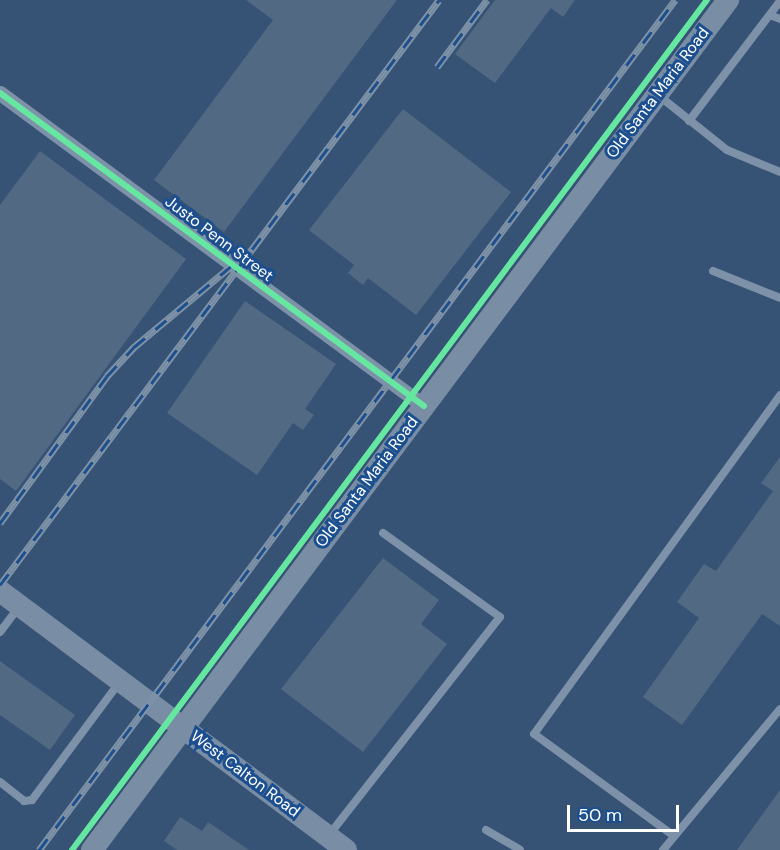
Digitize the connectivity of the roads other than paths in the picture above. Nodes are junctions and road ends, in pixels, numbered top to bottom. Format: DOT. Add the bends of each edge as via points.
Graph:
graph roads {
  1 [pos="728,0"];
  2 [pos="780,1"];
  3 [pos="770,15"];
  4 [pos="780,19"];
  5 [pos="0,93"];
  6 [pos="657,94"];
  7 [pos="689,121"];
  8 [pos="780,172"];
  9 [pos="713,271"];
  10 [pos="780,297"];
  11 [pos="780,395"];
  12 [pos="424,406"];
  13 [pos="383,533"];
  14 [pos="0,591"];
  15 [pos="20,606"];
  16 [pos="0,632"];
  17 [pos="121,680"];
  18 [pos="780,709"];
  19 [pos="184,727"];
  20 [pos="0,782"];
  21 [pos="486,830"];
  22 [pos="674,836"];
  23 [pos="337,843"];
  24 [pos="92,850"];
  25 [pos="520,850"];
  26 [pos="663,850"];
  1 -- 6 [label="main road, Old Santa Maria Road"];
  2 -- 3 [label="lane"];
  3 -- 4 [label="lane"];
  3 -- 7 [label="lane"];
  5 -- 12 [label="street, Justo Penn Street"];
  6 -- 7 [label="lane"];
  6 -- 12 [label="main road, Old Santa Maria Road"];
  7 -- 8 [label="lane" via="727,150"];
  9 -- 10 [label="lane"];
  11 -- 22 [label="lane" via="534,734"];
  12 -- 19 [label="main road, Old Santa Maria Road"];
  13 -- 23 [label="lane" via="500,617"];
  14 -- 15 [label="main road, West Calton Road"];
  15 -- 16 [label="lane"];
  15 -- 17 [label="main road, West Calton Road"];
  17 -- 19 [label="main road, West Calton Road"];
  17 -- 20 [label="lane" via="32,800 24,801"];
  18 -- 22 [label="lane"];
  19 -- 23 [label="main road, West Calton Road"];
  19 -- 24 [label="main road, Old Santa Maria Road"];
  21 -- 25 [label="lane"];
  22 -- 26 [label="lane"];
}
